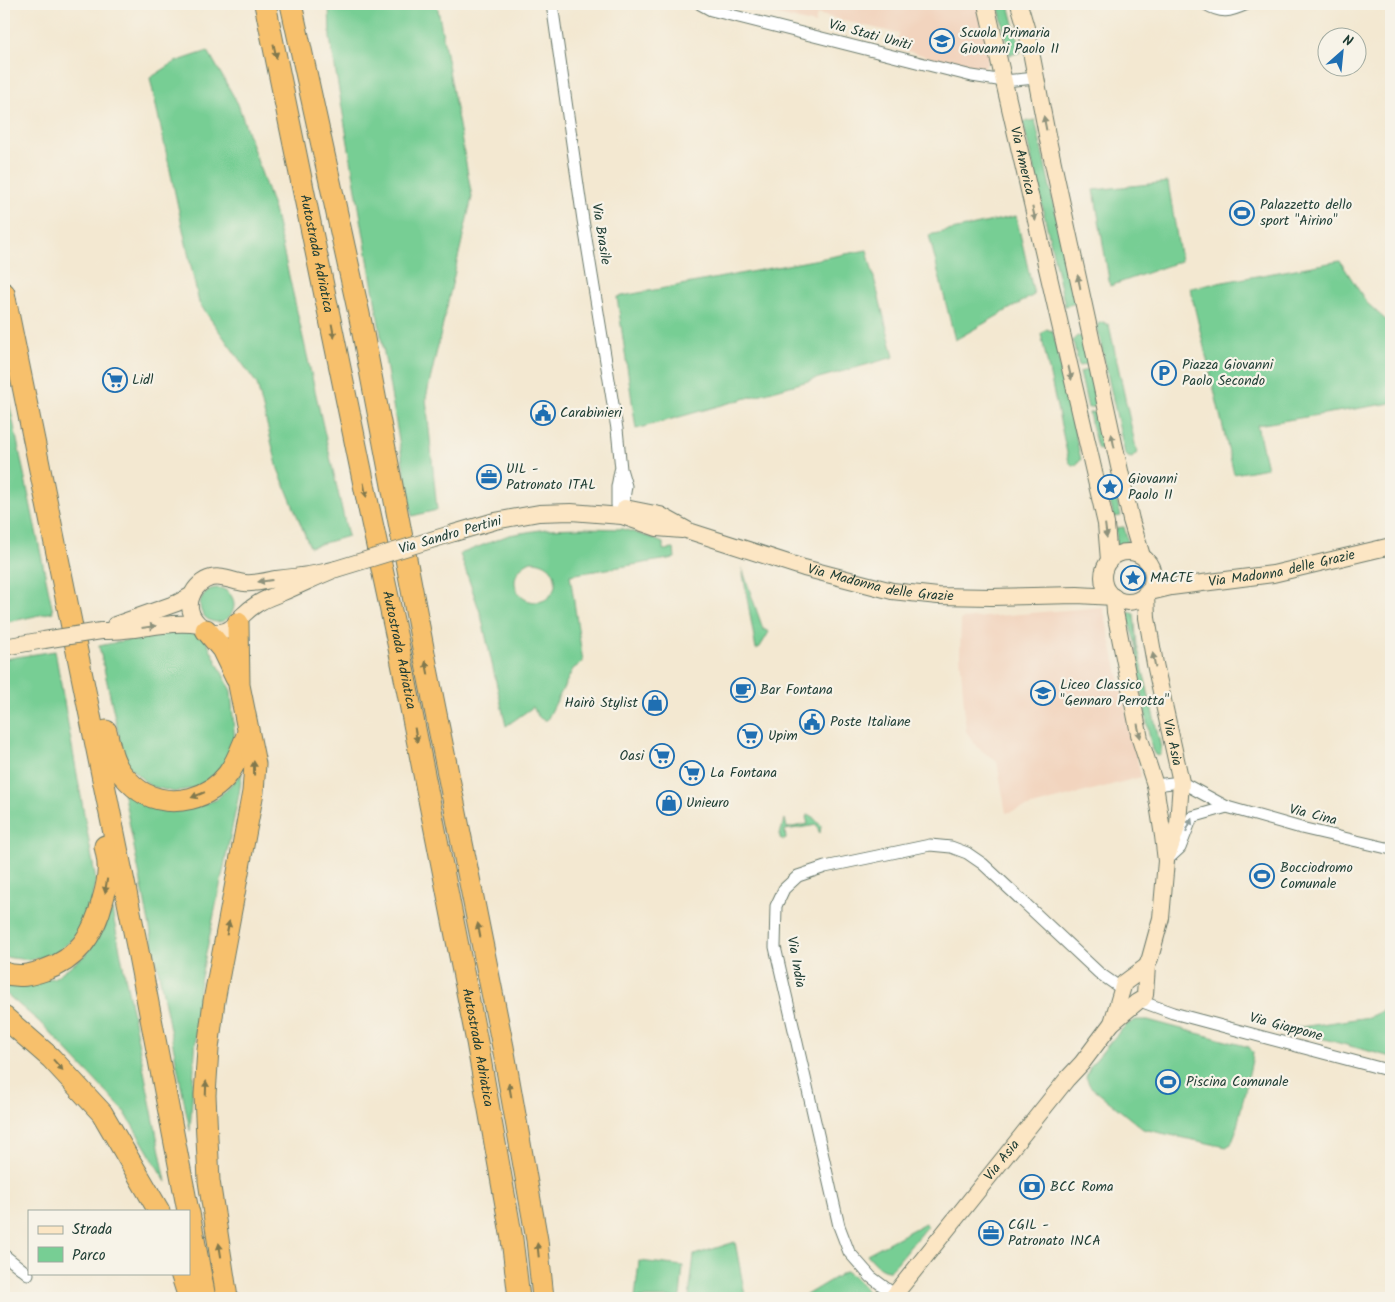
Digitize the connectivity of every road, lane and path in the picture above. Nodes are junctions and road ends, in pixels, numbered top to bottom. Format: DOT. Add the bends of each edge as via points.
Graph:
graph roads {
  1 [pos="265,4"];
  2 [pos="291,4"];
  3 [pos="552,4"];
  4 [pos="700,4"];
  5 [pos="986,4"];
  6 [pos="1019,4"];
  7 [pos="1205,4"];
  8 [pos="1247,4"];
  9 [pos="1036,78"];
  10 [pos="1004,81"];
  11 [pos="4,293"];
  12 [pos="1086,313"];
  13 [pos="1058,318"];
  14 [pos="1120,471"];
  15 [pos="1095,480"];
  16 [pos="620,509"];
  17 [pos="1391,546"];
  18 [pos="1142,556"];
  19 [pos="1109,560"];
  20 [pos="333,570"];
  21 [pos="1152,574"];
  22 [pos="228,580"];
  23 [pos="1103,580"];
  24 [pos="1171,587"];
  25 [pos="1146,593"];
  26 [pos="192,595"];
  27 [pos="1077,595"];
  28 [pos="1114,597"];
  29 [pos="240,619"];
  30 [pos="203,628"];
  31 [pos="100,631"];
  32 [pos="4,647"];
  33 [pos="239,685"];
  34 [pos="84,687"];
  35 [pos="248,733"];
  36 [pos="98,752"];
  37 [pos="1181,782"];
  38 [pos="1155,785"];
  39 [pos="1227,808"];
  40 [pos="1391,849"];
  41 [pos="1166,861"];
  42 [pos="1146,966"];
  43 [pos="4,973"];
  44 [pos="1124,986"];
  45 [pos="1142,996"];
  46 [pos="4,1017"];
  47 [pos="1112,1023"];
  48 [pos="1391,1071"];
  49 [pos="158,1210"];
  50 [pos="189,1210"];
  51 [pos="190,1217"];
  52 [pos="4,1255"];
  53 [pos="28,1274"];
  54 [pos="180,1274"];
  55 [pos="894,1297"];
  56 [pos="189,1298"];
  57 [pos="205,1298"];
  58 [pos="227,1298"];
  59 [pos="518,1298"];
  60 [pos="542,1298"];
  1 -- 59 [label="highway, Autostrada Adriatica, one-way" via="473,1022 512,1239"];
  60 -- 2 [label="highway, Autostrada Adriatica, one-way" via="537,1240 503,1047 361,323"];
  3 -- 16 [label="street, Via Brasile" via="617,429"];
  4 -- 10 [label="street, Via Stati Uniti" via="711,10 909,61"];
  5 -- 10 [label="street, Via America"];
  6 -- 9 [label="street"];
  7 -- 8 [label="street" via="1218,11"];
  9 -- 10 [label="street, Via Stati Uniti"];
  12 -- 9 [label="street, one-way"];
  10 -- 13 [label="street, Via America, one-way"];
  11 -- 34 [label="highway"];
  12 -- 13 [label="street"];
  14 -- 12 [label="street, one-way"];
  13 -- 15 [label="street, Via America, one-way"];
  14 -- 15 [label="street"];
  14 -- 18 [label="street"];
  15 -- 19 [label="street, Via America, one-way" via="1106,524"];
  16 -- 20 [label="street, Via Sandro Pertini, bridge" via="513,517"];
  16 -- 27 [label="street, Via Madonna delle Grazie" via="660,515 689,530 804,568 892,591 952,597"];
  17 -- 24 [label="street, Via Madonna delle Grazie" via="1273,574"];
  18 -- 19 [label="street" via="1128,552"];
  18 -- 21 [label="street"];
  19 -- 23 [label="street"];
  20 -- 22 [label="street, Via Sandro Pertini, one-way" via="246,583"];
  20 -- 29 [label="street, Via Sandro Pertini" via="257,604"];
  21 -- 24 [label="street"];
  21 -- 25 [label="street"];
  22 -- 26 [label="street, Via Sandro Pertini" via="220,577 203,581"];
  22 -- 29 [label="street" via="241,591 244,599 245,607"];
  23 -- 27 [label="street, Via Madonna delle Grazie"];
  23 -- 28 [label="street"];
  24 -- 25 [label="street, Via Madonna delle Grazie"];
  25 -- 28 [label="street, Via Madonna delle Grazie" via="1134,601"];
  37 -- 25 [label="street, Via Asia, one-way" via="1155,664"];
  26 -- 30 [label="street" via="190,610"];
  26 -- 31 [label="street, Via Sandro Pertini"];
  27 -- 28 [label="street, Via Madonna delle Grazie"];
  28 -- 38 [label="street, Via Asia, one-way" via="1140,739"];
  29 -- 30 [label="street, Via Sandro Pertini" via="223,632"];
  29 -- 33 [label="highway"];
  31 -- 30 [label="street, Via Sandro Pertini, one-way" via="169,624"];
  30 -- 33 [label="highway" via="222,649"];
  31 -- 32 [label="street, Via Sandro Pertini, bridge"];
  33 -- 35 [label="highway"];
  35 -- 34 [label="highway, one-way" via="234,765 217,785 182,801 167,801 145,794 121,773 112,756 100,704"];
  34 -- 36 [label="highway"];
  58 -- 35 [label="highway, one-way" via="209,1181 206,1095 214,1001 253,792 255,764"];
  36 -- 43 [label="highway, one-way" via="95,786 108,866 98,918 89,937 54,967 29,976"];
  36 -- 50 [label="highway"];
  37 -- 38 [label="street"];
  37 -- 39 [label="street, Via Cina"];
  37 -- 41 [label="street, Via Asia" via="1178,824"];
  38 -- 41 [label="street, Via Asia"];
  39 -- 40 [label="street, Via Cina"];
  41 -- 39 [label="street, Via Cina, one-way" via="1180,848 1192,817"];
  41 -- 42 [label="street, Via Asia" via="1161,918"];
  42 -- 44 [label="street"];
  42 -- 45 [label="street, Via Asia"];
  44 -- 45 [label="street" via="1124,997 1128,1000 1132,1002"];
  44 -- 47 [label="street, Via Asia"];
  44 -- 55 [label="street, Via India" via="1099,973 983,864 951,847 930,845 825,867 798,876 784,889 776,906 775,947 839,1226 850,1252"];
  45 -- 47 [label="street, Via Asia"];
  45 -- 48 [label="street, Via Giappone" via="1173,1013"];
  46 -- 49 [label="highway, one-way" via="52,1058 102,1113"];
  47 -- 55 [label="street, Via Asia"];
  51 -- 57 [label="highway"];
  52 -- 53 [label="street"];
  54 -- 56 [label="highway"];
}
